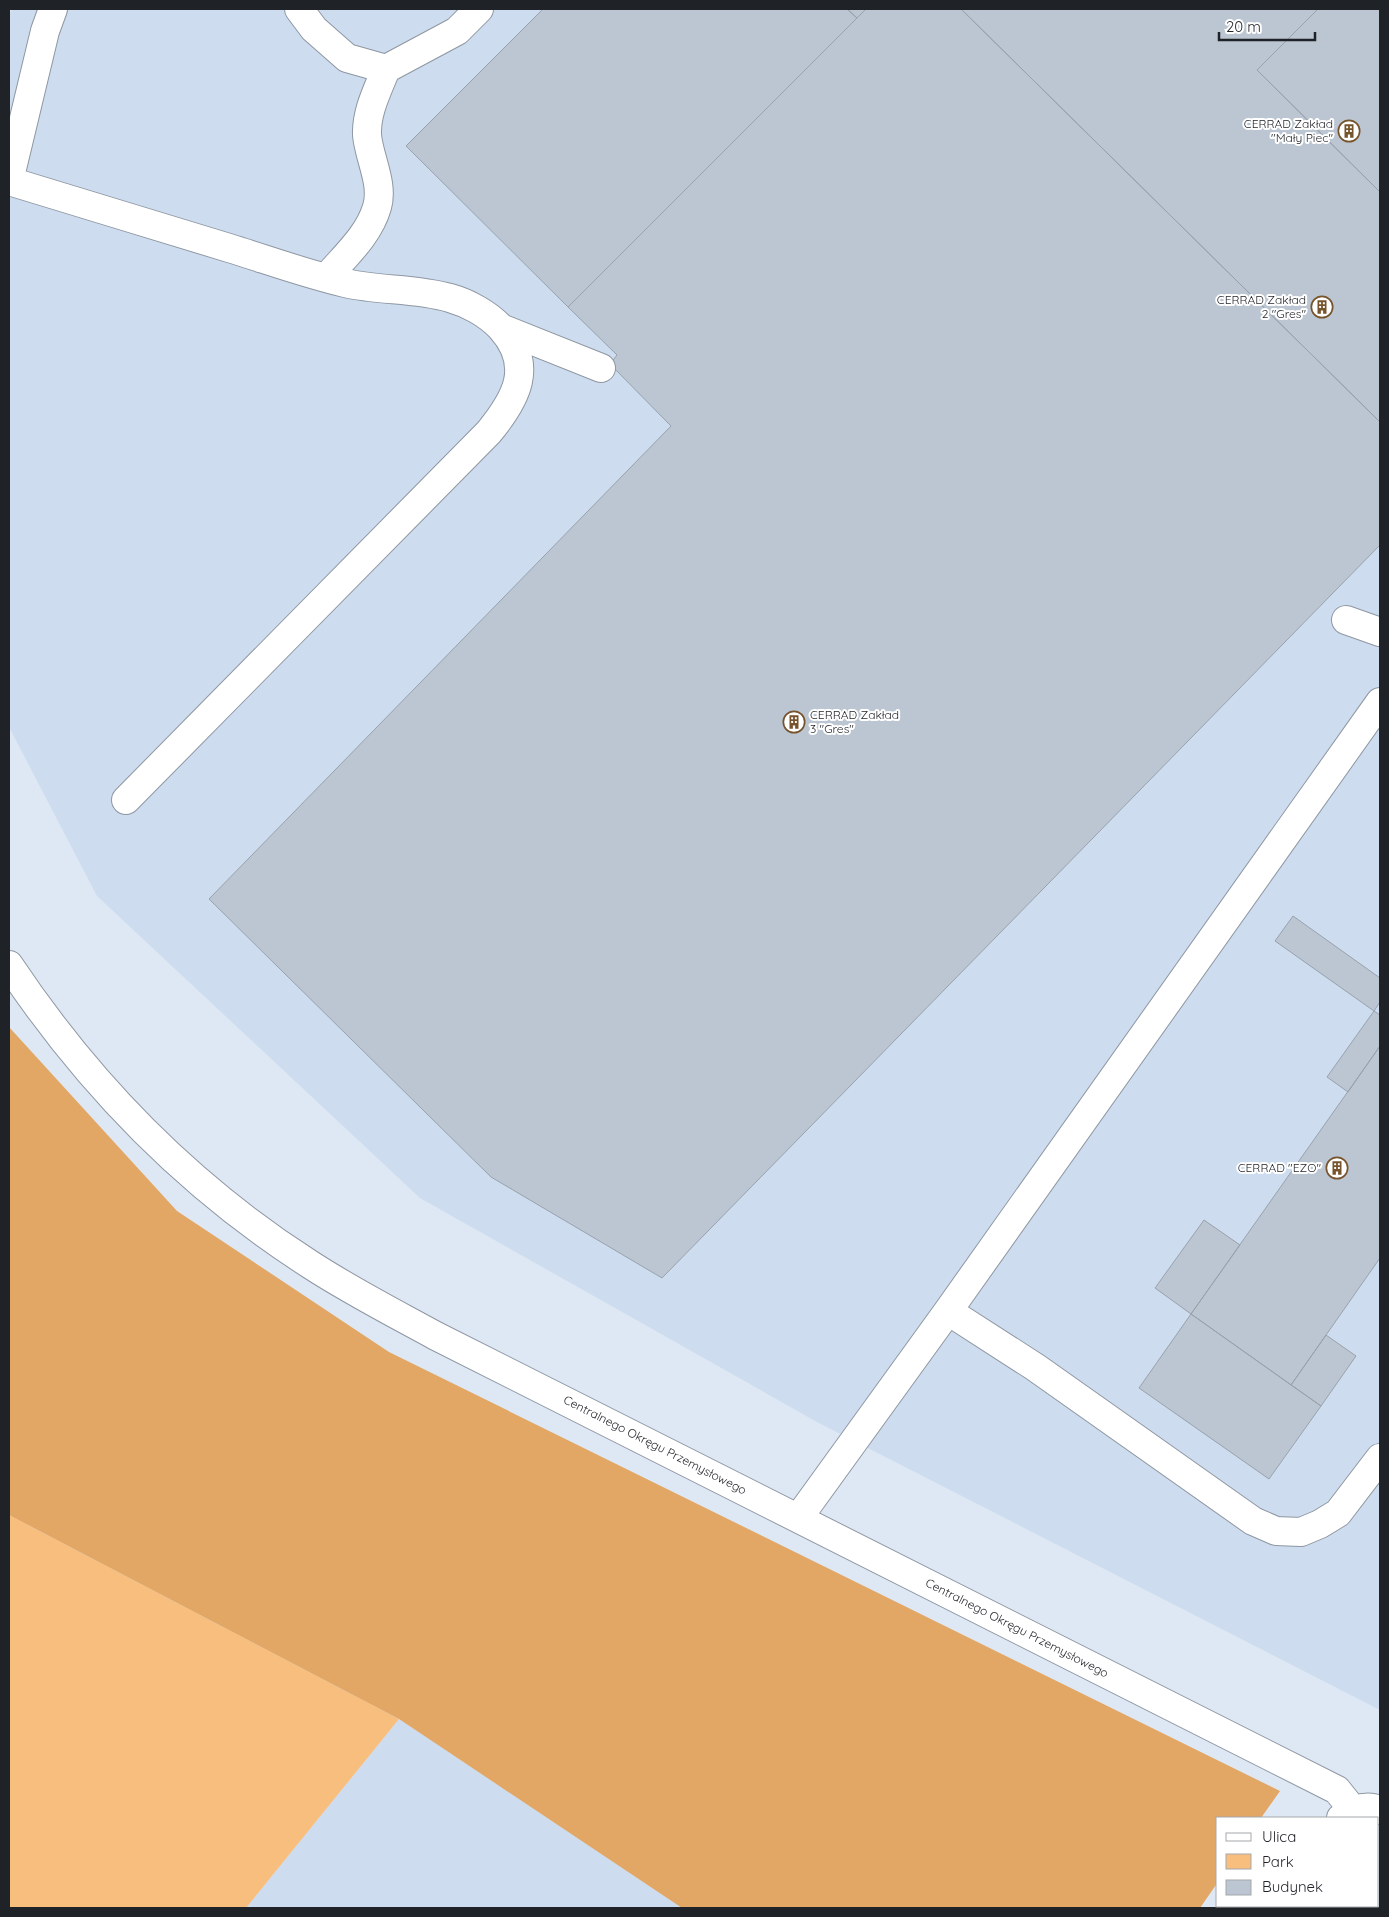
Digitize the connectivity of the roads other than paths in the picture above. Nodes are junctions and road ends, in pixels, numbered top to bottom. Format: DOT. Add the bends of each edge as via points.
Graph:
graph roads {
  1 [pos="53,9"];
  2 [pos="299,9"];
  3 [pos="479,9"];
  4 [pos="386,69"];
  5 [pos="9,181"];
  6 [pos="326,278"];
  7 [pos="501,328"];
  8 [pos="601,368"];
  9 [pos="1346,620"];
  10 [pos="1380,632"];
  11 [pos="1380,702"];
  12 [pos="126,800"];
  13 [pos="9,965"];
  14 [pos="948,1311"];
  15 [pos="1380,1458"];
  16 [pos="799,1517"];
  17 [pos="1380,1810"];
  18 [pos="1347,1814"];
  1 -- 5 [label="street" via="45,30"];
  2 -- 4 [label="street" via="314,29 347,58"];
  3 -- 4 [label="street" via="457,31"];
  4 -- 6 [label="street" via="368,123 378,206 365,233"];
  5 -- 6 [label="street"];
  6 -- 7 [label="street" via="366,286 424,291 451,298 475,308"];
  7 -- 8 [label="street"];
  7 -- 12 [label="street" via="518,361 516,394 507,410"];
  9 -- 10 [label="street"];
  11 -- 14 [label="street"];
  13 -- 16 [label="street, Centralnego Okręgu Przemysłowego" via="75,1056 130,1118 192,1176 268,1236 354,1292 436,1336"];
  14 -- 15 [label="street" via="1036,1366 1253,1521 1276,1531 1301,1532 1338,1513"];
  14 -- 16 [label="street"];
  16 -- 18 [label="street, Centralnego Okręgu Przemysłowego" via="1337,1790"];
  17 -- 18 [label="street, Centralnego Okręgu Przemysłowego" via="1364,1808"];
}
